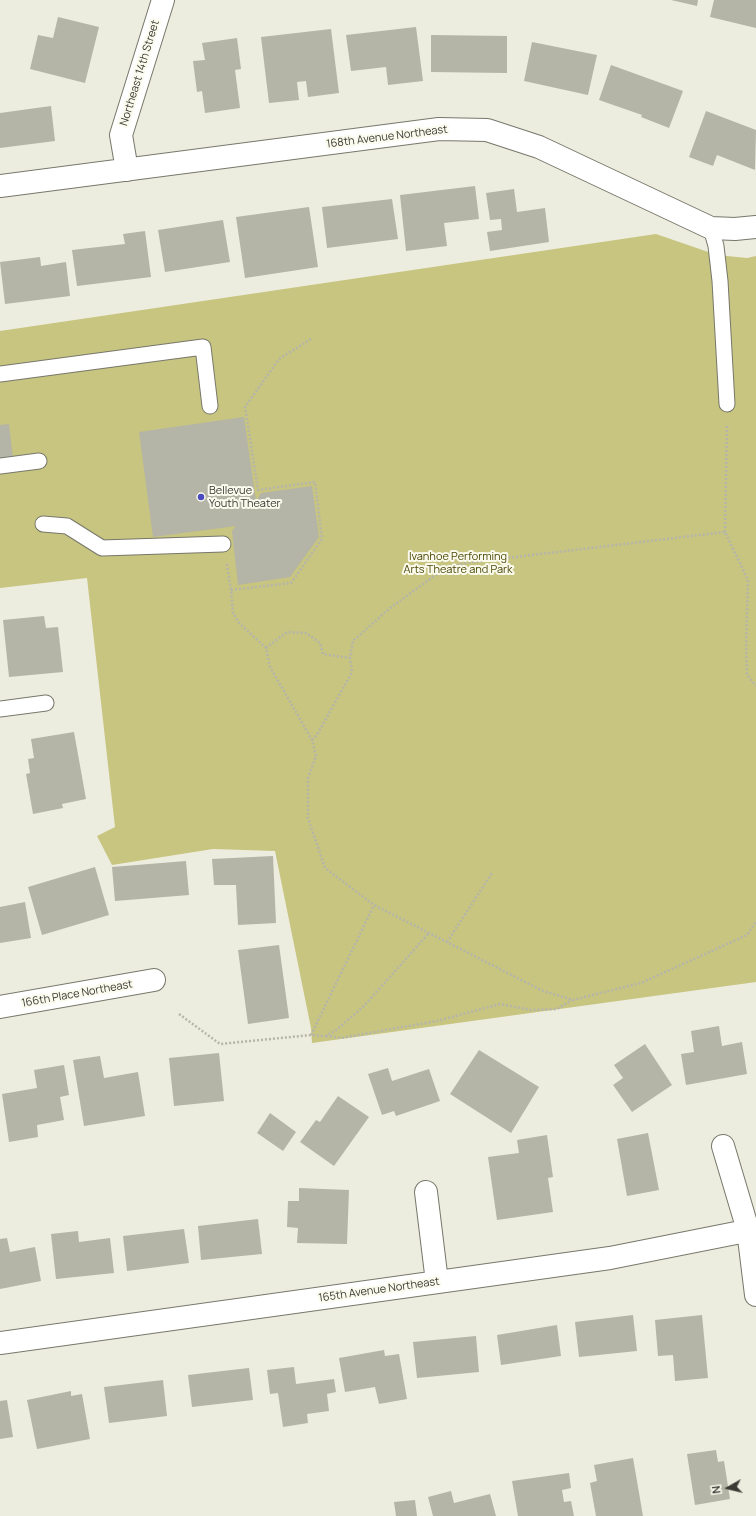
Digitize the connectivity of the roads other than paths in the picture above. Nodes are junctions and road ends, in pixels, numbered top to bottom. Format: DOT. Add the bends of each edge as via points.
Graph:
graph roads {
  1 [pos="163,0"];
  2 [pos="127,170"];
  3 [pos="0,186"];
  4 [pos="756,227"];
  5 [pos="711,228"];
  6 [pos="0,374"];
  7 [pos="727,404"];
  8 [pos="210,406"];
  9 [pos="39,461"];
  10 [pos="0,466"];
  11 [pos="44,524"];
  12 [pos="223,544"];
  13 [pos="46,704"];
  14 [pos="0,709"];
  15 [pos="154,980"];
  16 [pos="0,1007"];
  17 [pos="723,1146"];
  18 [pos="426,1192"];
  19 [pos="752,1230"];
  20 [pos="436,1282"];
  21 [pos="756,1295"];
  22 [pos="0,1343"];
  1 -- 2 [label="street, Northeast 14th Street" via="121,135"];
  2 -- 3 [label="street, 168th Avenue Northeast"];
  2 -- 5 [label="street, 168th Avenue Northeast" via="439,129 487,130 539,147"];
  4 -- 5 [label="street, 168th Avenue Northeast"];
  5 -- 7 [label="lane" via="720,281"];
  6 -- 8 [label="lane" via="203,347"];
  9 -- 10 [label="lane"];
  11 -- 12 [label="lane" via="67,526 102,548"];
  13 -- 14 [label="lane"];
  15 -- 16 [label="street, 166th Place Northeast"];
  17 -- 19 [label="street"];
  18 -- 20 [label="street"];
  19 -- 20 [label="street, 165th Avenue Northeast" via="610,1258"];
  19 -- 21 [label="street"];
  20 -- 22 [label="street, 165th Avenue Northeast"];
}
